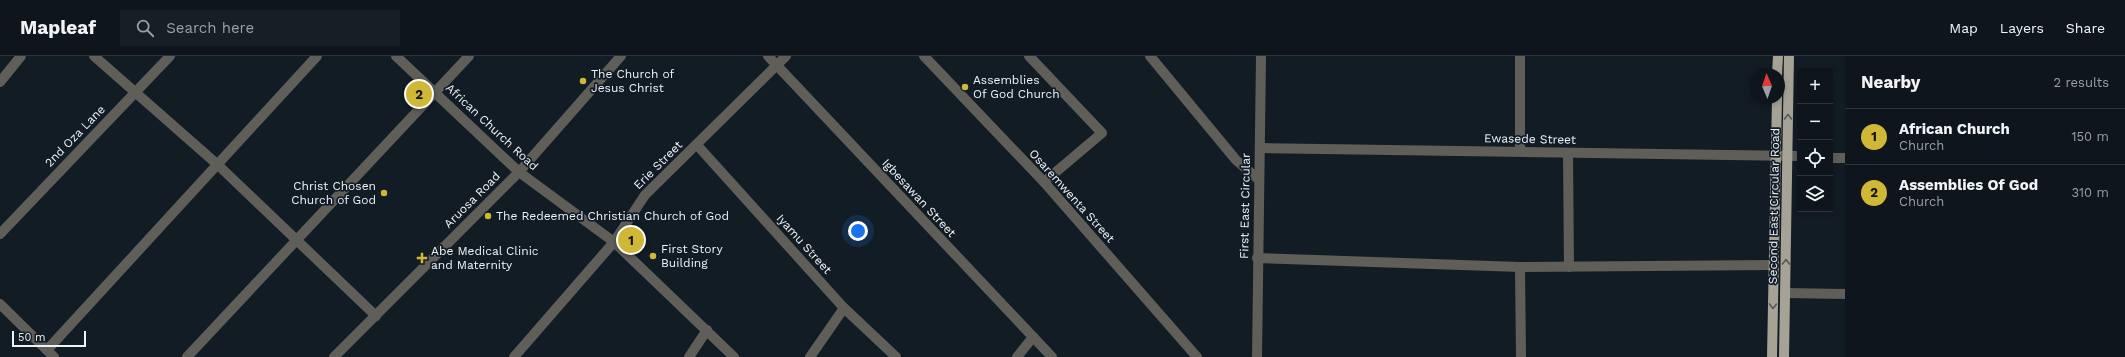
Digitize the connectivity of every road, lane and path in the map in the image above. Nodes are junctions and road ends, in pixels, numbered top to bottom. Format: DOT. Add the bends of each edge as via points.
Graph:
graph roads {
  1 [pos="21,56"];
  2 [pos="94,56"];
  3 [pos="170,56"];
  4 [pos="317,56"];
  5 [pos="396,56"];
  6 [pos="469,56"];
  7 [pos="622,56"];
  8 [pos="768,56"];
  9 [pos="786,56"];
  10 [pos="924,56"];
  11 [pos="1029,56"];
  12 [pos="1150,56"];
  13 [pos="1261,56"];
  14 [pos="1520,56"];
  15 [pos="1778,56"];
  16 [pos="1789,56"];
  17 [pos="777,65"];
  18 [pos="1777,68"];
  19 [pos="0,82"];
  20 [pos="436,92"];
  21 [pos="135,93"];
  22 [pos="1777,104"];
  23 [pos="697,145"];
  24 [pos="1260,148"];
  25 [pos="1520,151"];
  26 [pos="1568,153"];
  27 [pos="1776,155"];
  28 [pos="1788,156"];
  29 [pos="1797,156"];
  30 [pos="1833,158"];
  31 [pos="1845,158"];
  32 [pos="218,165"];
  33 [pos="519,172"];
  34 [pos="1258,179"];
  35 [pos="1044,182"];
  36 [pos="0,234"];
  37 [pos="297,241"];
  38 [pos="614,242"];
  39 [pos="1257,258"];
  40 [pos="1773,265"];
  41 [pos="1520,267"];
  42 [pos="1569,268"];
  43 [pos="1785,293"];
  44 [pos="1845,294"];
  45 [pos="0,304"];
  46 [pos="844,308"];
  47 [pos="376,316"];
  48 [pos="707,330"];
  49 [pos="1032,337"];
  50 [pos="50,354"];
  51 [pos="187,357"];
  52 [pos="334,357"];
  53 [pos="514,357"];
  54 [pos="689,357"];
  55 [pos="734,357"];
  56 [pos="810,357"];
  57 [pos="896,357"];
  58 [pos="1017,357"];
  59 [pos="1052,357"];
  60 [pos="1197,357"];
  61 [pos="1257,357"];
  62 [pos="1521,357"];
  63 [pos="1772,357"];
  64 [pos="1784,357"];
  1 -- 19 [label="street"];
  2 -- 21 [label="street"];
  3 -- 21 [label="street, 2nd Oza Lane"];
  4 -- 32 [label="street"];
  5 -- 20 [label="street, African Church Road"];
  6 -- 20 [label="street"];
  7 -- 33 [label="street, Aruosa Road"];
  8 -- 17 [label="street, Igbesawan Street"];
  9 -- 17 [label="street, Erie Street"];
  10 -- 35 [label="street, Osaremwenta Street"];
  11 -- 35 [label="street" via="1102,133"];
  12 -- 34 [label="street" via="1236,160"];
  13 -- 24 [label="street, First East Circular"];
  14 -- 25 [label="street"];
  15 -- 18 [label="main road"];
  28 -- 16 [label="main road, Second East Circular Road, one-way"];
  17 -- 23 [label="street, Erie Street"];
  17 -- 49 [label="street, Igbesawan Street"];
  20 -- 33 [label="street, African Church Road"];
  20 -- 37 [label="street"];
  21 -- 32 [label="street"];
  21 -- 36 [label="street, 2nd Oza Lane"];
  22 -- 27 [label="main road, Second East Circular Road"];
  23 -- 38 [label="street, Erie Street" via="645,195"];
  23 -- 46 [label="street, Iyamu Street"];
  24 -- 25 [label="street, Ewasede Street"];
  24 -- 34 [label="street, First East Circular"];
  25 -- 26 [label="street, Ewasede Street"];
  26 -- 27 [label="street, Ewasede Street"];
  26 -- 42 [label="street"];
  27 -- 28 [label="street, Ewasede Street"];
  27 -- 40 [label="main road, Second East Circular Road"];
  28 -- 29 [label="street, Ewasede Street"];
  43 -- 28 [label="main road, Second East Circular Road, one-way"];
  30 -- 31 [label="street"];
  32 -- 37 [label="street"];
  32 -- 50 [label="street"];
  33 -- 38 [label="street, African Church Road"];
  33 -- 47 [label="street, Aruosa Road"];
  34 -- 39 [label="street, First East Circular"];
  35 -- 60 [label="street, Osaremwenta Street"];
  37 -- 47 [label="street"];
  37 -- 51 [label="street"];
  38 -- 48 [label="street, African Church Road"];
  38 -- 53 [label="street, Erie Street"];
  39 -- 41 [label="street"];
  39 -- 61 [label="street, First East Circular"];
  40 -- 42 [label="street"];
  40 -- 63 [label="main road, Second East Circular Road, one-way"];
  41 -- 42 [label="street"];
  41 -- 62 [label="street"];
  43 -- 44 [label="street"];
  43 -- 64 [label="main road, Second East Circular Road"];
  45 -- 50 [label="street"];
  46 -- 56 [label="street"];
  46 -- 57 [label="street, Iyamu Street"];
  47 -- 52 [label="street, Aruosa Road"];
  48 -- 54 [label="street"];
  48 -- 55 [label="street, African Church Road"];
  49 -- 58 [label="street"];
  49 -- 59 [label="street, Igbesawan Street"];
}
